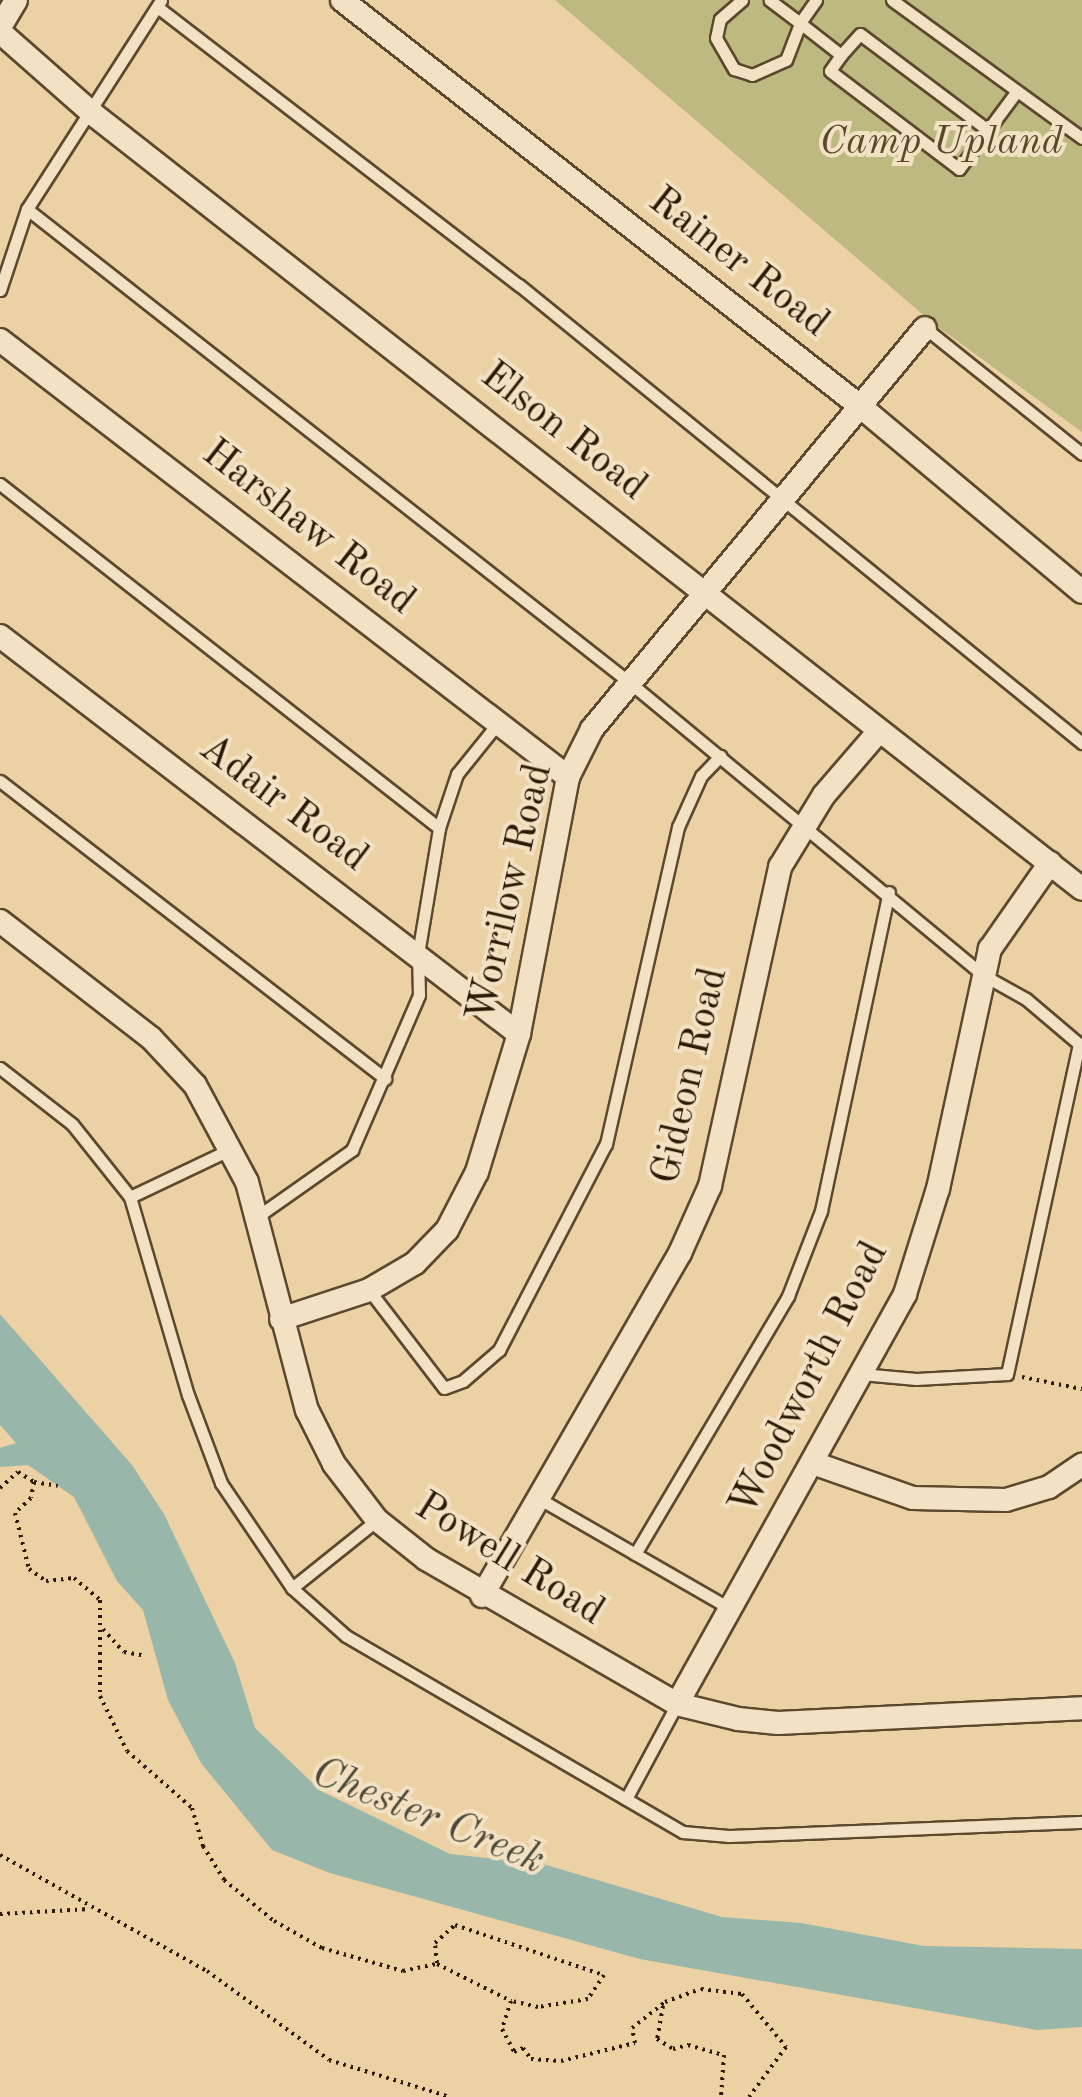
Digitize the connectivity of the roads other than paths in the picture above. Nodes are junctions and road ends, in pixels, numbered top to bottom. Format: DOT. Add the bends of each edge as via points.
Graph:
graph roads {
  1 [pos="16,0"];
  2 [pos="342,0"];
  3 [pos="742,0"];
  4 [pos="770,0"];
  5 [pos="816,0"];
  6 [pos="892,0"];
  7 [pos="161,4"];
  8 [pos="800,24"];
  9 [pos="0,30"];
  10 [pos="841,56"];
  11 [pos="1017,92"];
  12 [pos="92,114"];
  13 [pos="988,130"];
  14 [pos="1082,138"];
  15 [pos="27,208"];
  16 [pos="0,290"];
  17 [pos="926,328"];
  18 [pos="0,340"];
  19 [pos="861,407"];
  20 [pos="1082,454"];
  21 [pos="0,484"];
  22 [pos="784,498"];
  23 [pos="705,591"];
  24 [pos="1082,592"];
  25 [pos="0,636"];
  26 [pos="630,682"];
  27 [pos="498,723"];
  28 [pos="878,731"];
  29 [pos="1082,743"];
  30 [pos="720,756"];
  31 [pos="568,776"];
  32 [pos="0,781"];
  33 [pos="804,823"];
  34 [pos="439,828"];
  35 [pos="1050,863"];
  36 [pos="1082,889"];
  37 [pos="889,892"];
  38 [pos="0,921"];
  39 [pos="418,954"];
  40 [pos="983,975"];
  41 [pos="519,1034"];
  42 [pos="0,1068"];
  43 [pos="385,1079"];
  44 [pos="229,1150"];
  45 [pos="130,1197"];
  46 [pos="258,1216"];
  47 [pos="370,1290"];
  48 [pos="281,1320"];
  49 [pos="861,1374"];
  50 [pos="813,1463"];
  51 [pos="1082,1465"];
  52 [pos="538,1498"];
  53 [pos="377,1520"];
  54 [pos="635,1554"];
  55 [pos="292,1588"];
  56 [pos="482,1596"];
  57 [pos="731,1609"];
  58 [pos="677,1704"];
  59 [pos="1082,1708"];
  60 [pos="626,1799"];
  61 [pos="1082,1822"];
  1 -- 9 [label="street"];
  2 -- 19 [label="street, Rainer Road"];
  3 -- 8 [label="lane" via="720,19 716,38 734,69 770,72 786,60"];
  4 -- 8 [label="lane"];
  5 -- 8 [label="lane"];
  6 -- 11 [label="lane"];
  7 -- 12 [label="lane"];
  7 -- 22 [label="lane"];
  8 -- 10 [label="lane"];
  9 -- 12 [label="street, Elson Road"];
  10 -- 13 [label="lane" via="860,34"];
  10 -- 13 [label="lane" via="830,71 959,170"];
  11 -- 13 [label="lane"];
  11 -- 14 [label="lane"];
  12 -- 15 [label="lane" via="77,124"];
  12 -- 23 [label="street, Elson Road"];
  15 -- 16 [label="lane"];
  15 -- 26 [label="lane"];
  17 -- 19 [label="street, Worrilow Road"];
  17 -- 20 [label="lane"];
  18 -- 27 [label="street, Harshaw Road"];
  19 -- 22 [label="street, Worrilow Road"];
  19 -- 24 [label="street, Rainer Road"];
  21 -- 34 [label="lane"];
  22 -- 23 [label="street, Worrilow Road"];
  22 -- 29 [label="lane"];
  23 -- 26 [label="street, Worrilow Road"];
  23 -- 28 [label="street, Elson Road"];
  25 -- 39 [label="street, Adair Road"];
  26 -- 30 [label="lane"];
  26 -- 31 [label="street, Worrilow Road" via="592,729"];
  27 -- 31 [label="street, Harshaw Road"];
  27 -- 34 [label="lane" via="457,774"];
  28 -- 33 [label="street, Gideon Road"];
  28 -- 35 [label="street, Elson Road"];
  30 -- 33 [label="lane"];
  30 -- 47 [label="lane" via="702,776 678,827 606,1144 499,1350 463,1381 444,1388"];
  31 -- 41 [label="street, Worrilow Road"];
  32 -- 43 [label="lane"];
  33 -- 37 [label="lane"];
  33 -- 52 [label="street, Gideon Road" via="780,867 764,925 710,1186 680,1253"];
  34 -- 39 [label="lane"];
  35 -- 36 [label="street, Elson Road"];
  35 -- 40 [label="street, Woodworth Road" via="990,949"];
  37 -- 40 [label="lane"];
  37 -- 54 [label="lane" via="821,1211 788,1296"];
  38 -- 44 [label="street, Powell Road" via="151,1038 196,1086"];
  39 -- 41 [label="street, Adair Road"];
  39 -- 43 [label="lane" via="418,996"];
  40 -- 49 [label="street, Woodworth Road" via="938,1189 905,1294"];
  40 -- 49 [label="lane" via="1026,999 1079,1044 1007,1374"];
  41 -- 47 [label="street, Worrilow Road" via="477,1172 448,1230 415,1263"];
  42 -- 45 [label="lane" via="72,1124"];
  43 -- 46 [label="lane" via="352,1150"];
  44 -- 45 [label="lane"];
  44 -- 46 [label="street, Powell Road"];
  45 -- 55 [label="lane" via="221,1483"];
  46 -- 48 [label="street, Powell Road"];
  47 -- 48 [label="street, Worrilow Road"];
  48 -- 53 [label="street, Powell Road" via="308,1410 334,1464"];
  49 -- 50 [label="street, Woodworth Road"];
  50 -- 51 [label="street" via="913,1498 1006,1500 1050,1487"];
  50 -- 57 [label="street, Woodworth Road"];
  52 -- 54 [label="lane"];
  52 -- 56 [label="street, Gideon Road"];
  53 -- 55 [label="lane"];
  53 -- 56 [label="street, Powell Road"];
  54 -- 57 [label="lane"];
  55 -- 60 [label="lane" via="346,1636"];
  56 -- 58 [label="street, Powell Road"];
  57 -- 58 [label="street, Woodworth Road"];
  58 -- 59 [label="street, Powell Road" via="778,1723"];
  58 -- 60 [label="lane, Woodworth Road"];
  60 -- 61 [label="lane" via="683,1832 729,1836"];
}
